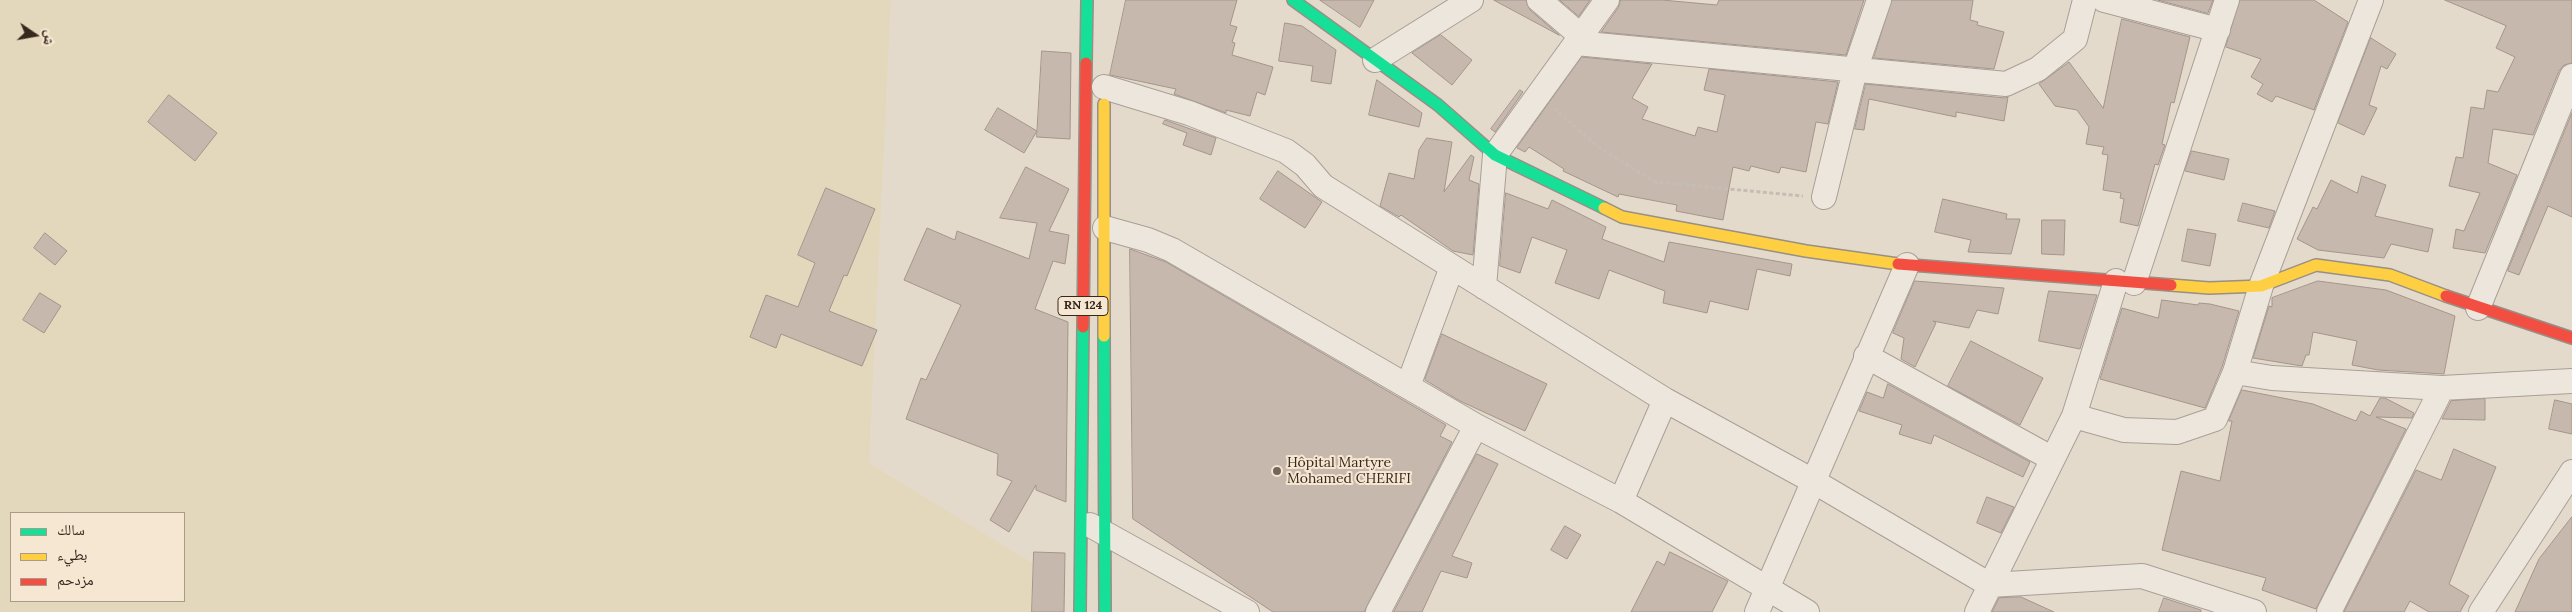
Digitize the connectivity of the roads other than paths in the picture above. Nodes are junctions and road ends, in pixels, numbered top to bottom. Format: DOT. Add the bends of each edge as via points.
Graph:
graph roads {
  1 [pos="1087,0"];
  2 [pos="1293,0"];
  3 [pos="1470,0"];
  4 [pos="1539,0"];
  5 [pos="1606,0"];
  6 [pos="1880,0"];
  7 [pos="2086,0"];
  8 [pos="2104,0"];
  9 [pos="2227,0"];
  10 [pos="2371,0"];
  11 [pos="2218,30"];
  12 [pos="1579,40"];
  13 [pos="1375,60"];
  14 [pos="1855,70"];
  15 [pos="2572,76"];
  16 [pos="1104,82"];
  17 [pos="1494,155"];
  18 [pos="1824,197"];
  19 [pos="1105,228"];
  20 [pos="1907,265"];
  21 [pos="1452,267"];
  22 [pos="2125,282"];
  23 [pos="2261,286"];
  24 [pos="1484,287"];
  25 [pos="2478,308"];
  26 [pos="2572,338"];
  27 [pos="1866,356"];
  28 [pos="2235,372"];
  29 [pos="2572,381"];
  30 [pos="1408,386"];
  31 [pos="2442,388"];
  32 [pos="1665,400"];
  33 [pos="2074,416"];
  34 [pos="1476,426"];
  35 [pos="2051,458"];
  36 [pos="2572,472"];
  37 [pos="1813,480"];
  38 [pos="1621,501"];
  39 [pos="1080,520"];
  40 [pos="1106,534"];
  41 [pos="1990,585"];
  42 [pos="1768,588"];
  43 [pos="1080,612"];
  44 [pos="1105,612"];
  45 [pos="1248,612"];
  46 [pos="1378,612"];
  47 [pos="1757,612"];
  48 [pos="1807,612"];
  49 [pos="1977,612"];
  50 [pos="2254,612"];
  51 [pos="2329,612"];
  52 [pos="2481,612"];
  1 -- 39 [label="street, RN 124"];
  2 -- 13 [label="street"];
  3 -- 13 [label="street"];
  4 -- 12 [label="street"];
  5 -- 12 [label="street"];
  6 -- 14 [label="street"];
  7 -- 14 [label="street" via="2075,39 2038,69 2006,84"];
  8 -- 11 [label="street"];
  9 -- 11 [label="street"];
  10 -- 23 [label="street"];
  11 -- 22 [label="street"];
  12 -- 14 [label="street"];
  12 -- 17 [label="street"];
  13 -- 17 [label="street" via="1438,105"];
  14 -- 18 [label="street"];
  15 -- 25 [label="street"];
  16 -- 19 [label="street, RN 124"];
  16 -- 21 [label="street" via="1286,151 1305,165 1323,186"];
  17 -- 20 [label="street" via="1622,217 1806,251"];
  17 -- 24 [label="street"];
  19 -- 30 [label="street" via="1172,250"];
  19 -- 40 [label="street, RN 124"];
  20 -- 22 [label="street"];
  20 -- 27 [label="street"];
  21 -- 24 [label="street"];
  21 -- 30 [label="street"];
  22 -- 23 [label="street" via="2209,288"];
  22 -- 33 [label="street"];
  23 -- 25 [label="street" via="2316,265 2390,275"];
  23 -- 28 [label="street"];
  24 -- 32 [label="street"];
  25 -- 26 [label="street"];
  27 -- 35 [label="street"];
  27 -- 37 [label="street"];
  28 -- 31 [label="street" via="2272,378"];
  28 -- 33 [label="street" via="2215,419 2177,432 2124,430"];
  29 -- 31 [label="street"];
  30 -- 34 [label="street"];
  31 -- 51 [label="street"];
  32 -- 37 [label="street"];
  32 -- 38 [label="street"];
  33 -- 35 [label="street"];
  34 -- 38 [label="street"];
  34 -- 46 [label="street"];
  35 -- 41 [label="street"];
  36 -- 52 [label="street"];
  37 -- 41 [label="street"];
  37 -- 42 [label="street"];
  38 -- 42 [label="street"];
  39 -- 40 [label="street"];
  39 -- 43 [label="street, RN 124"];
  40 -- 44 [label="street, RN 124"];
  40 -- 45 [label="street"];
  41 -- 49 [label="street"];
  41 -- 50 [label="street" via="2142,576"];
  42 -- 47 [label="street"];
  42 -- 48 [label="street"];
}
